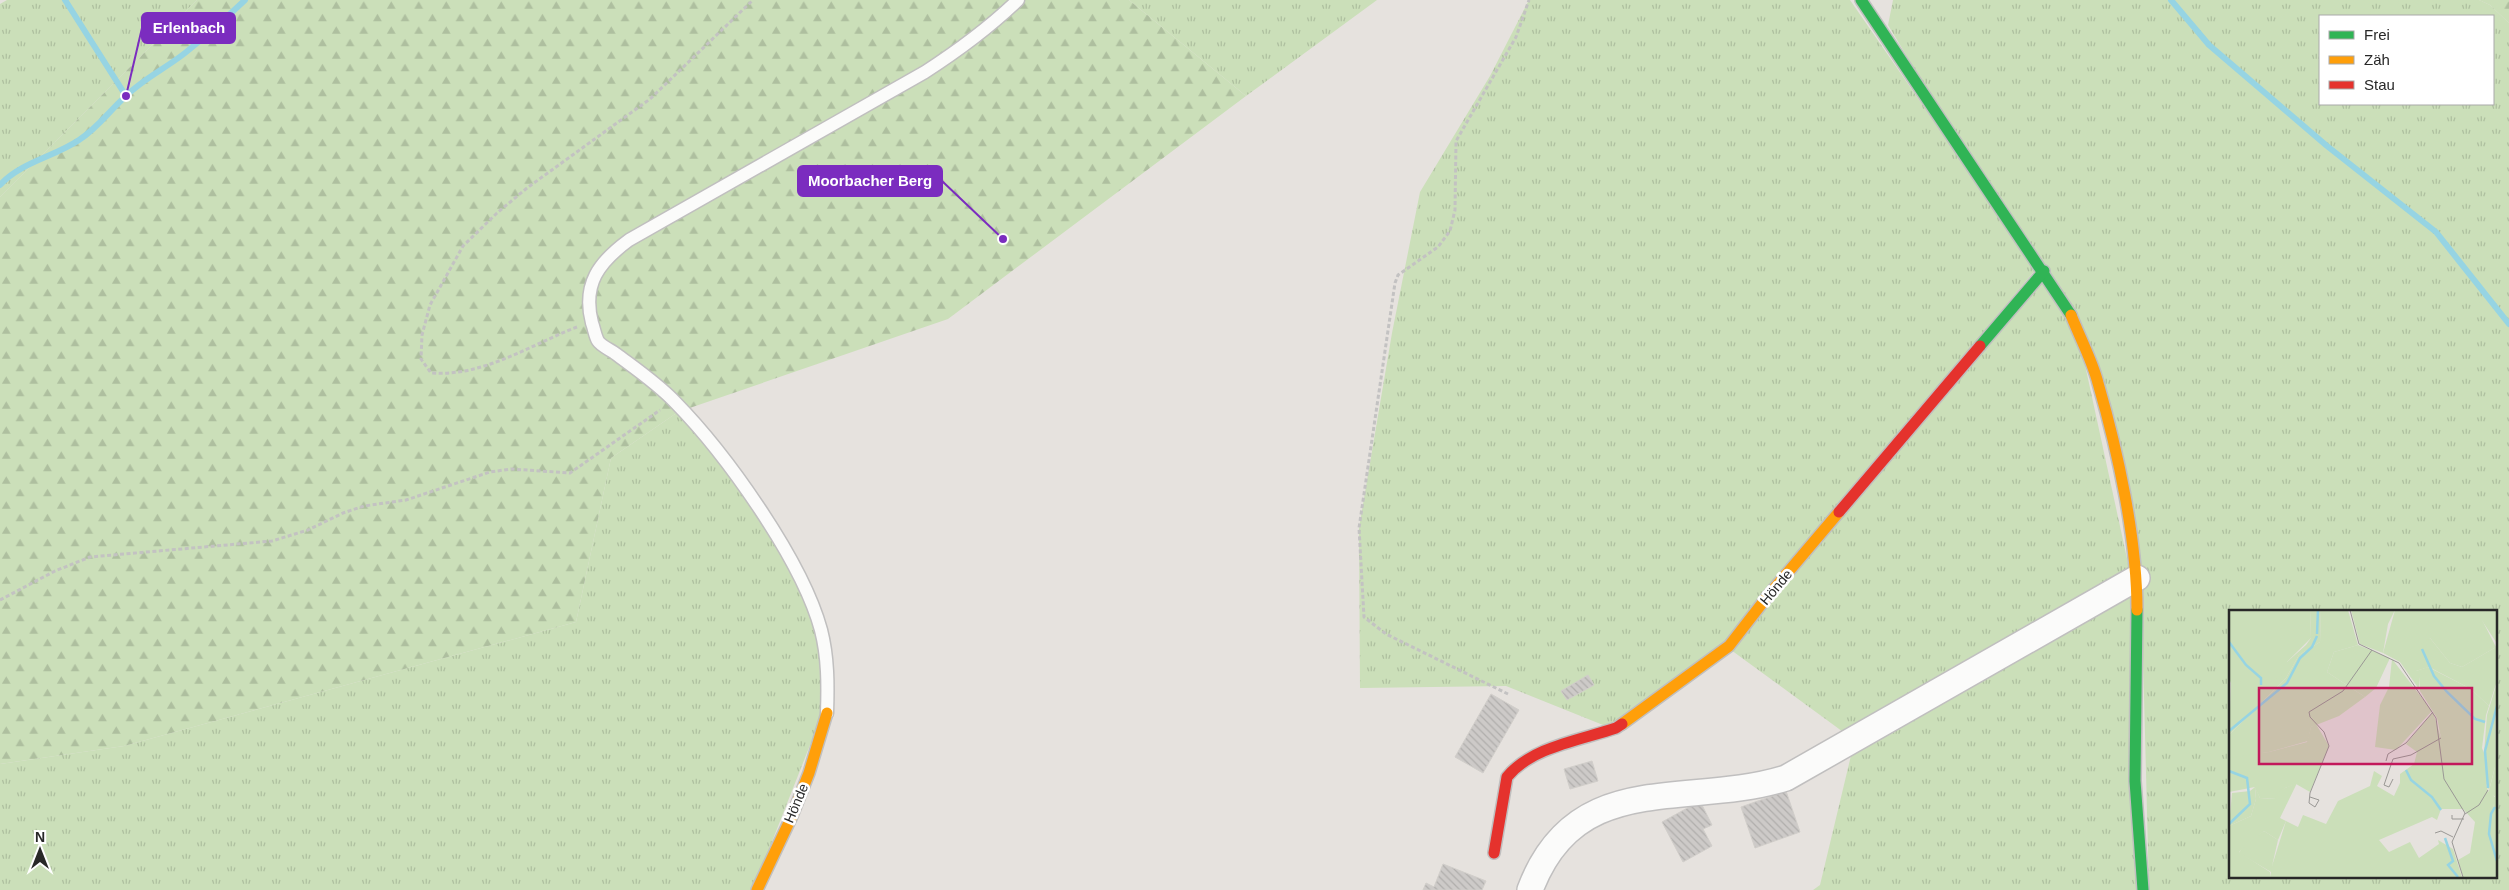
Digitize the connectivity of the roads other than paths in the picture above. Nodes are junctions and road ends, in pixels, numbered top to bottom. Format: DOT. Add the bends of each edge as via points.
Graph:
graph roads {
  1 [pos="1018,0"];
  2 [pos="1861,0"];
  3 [pos="2044,271"];
  4 [pos="2137,578"];
  5 [pos="827,713"];
  6 [pos="1494,853"];
  7 [pos="756,890"];
  8 [pos="1530,890"];
  9 [pos="2143,890"];
  1 -- 5 [label="lane" via="991,27 925,72 629,240 609,255 595,273 587,302 598,341 674,400 720,454 803,581 821,630 828,677"];
  2 -- 3 [label="street"];
  3 -- 4 [label="street" via="2070,314 2098,382 2123,490"];
  3 -- 6 [label="street, Hönde" via="1729,646 1616,728 1530,756 1514,767 1507,777"];
  4 -- 8 [label="street" via="1786,778 1757,785 1638,799 1585,816 1553,847"];
  4 -- 9 [label="street" via="2136,781"];
  5 -- 7 [label="street, Hönde" via="798,799"];
}
